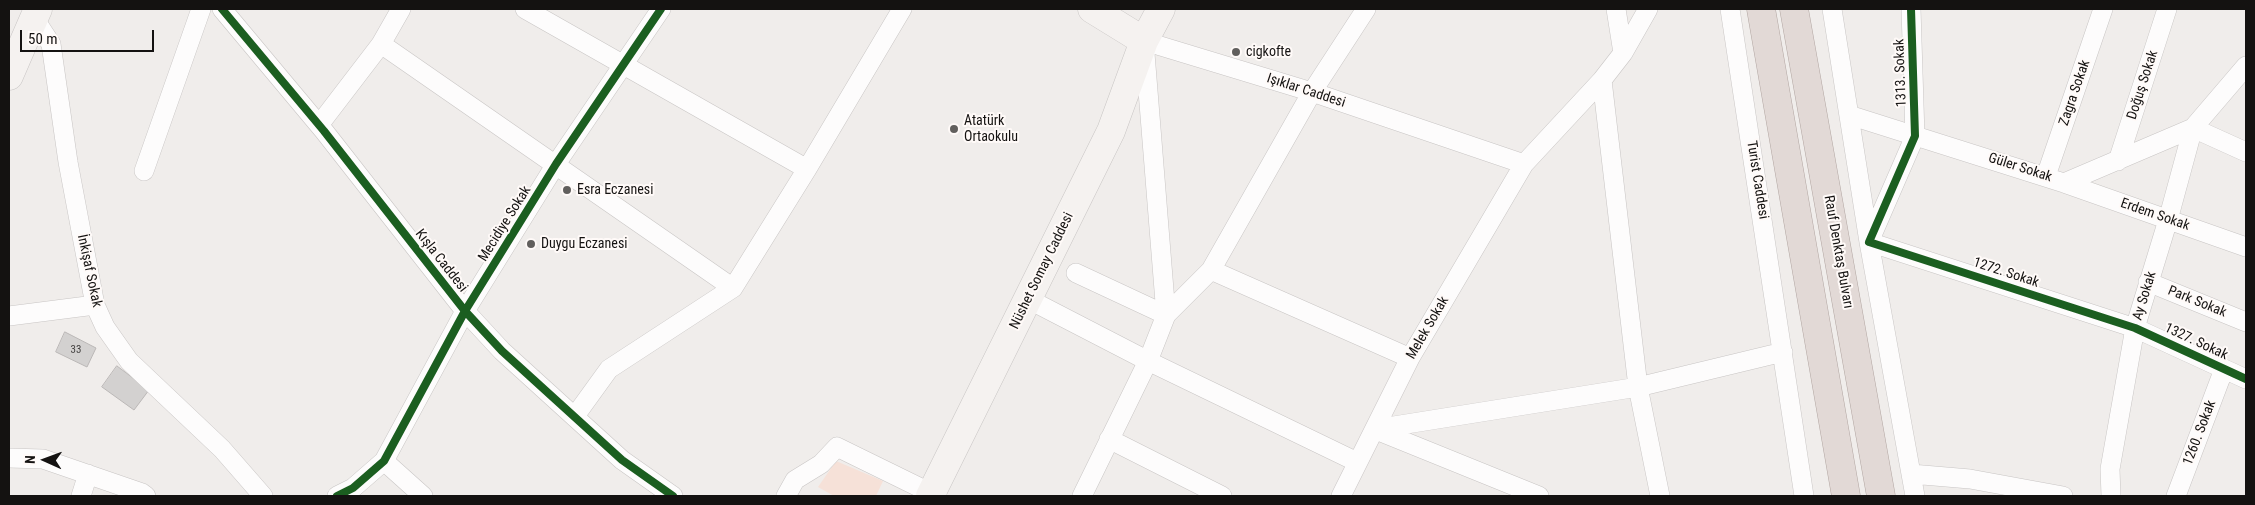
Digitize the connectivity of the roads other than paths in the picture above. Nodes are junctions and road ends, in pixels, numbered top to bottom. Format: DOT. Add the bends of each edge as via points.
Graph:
graph roads {
  1 [pos="201,9"];
  2 [pos="222,9"];
  3 [pos="401,9"];
  4 [pos="525,9"];
  5 [pos="661,9"];
  6 [pos="902,9"];
  7 [pos="1092,9"];
  8 [pos="1161,9"];
  9 [pos="1366,9"];
  10 [pos="1616,9"];
  11 [pos="1648,9"];
  12 [pos="1730,9"];
  13 [pos="1761,9"];
  14 [pos="1794,9"];
  15 [pos="1832,9"];
  16 [pos="1911,9"];
  17 [pos="2103,9"];
  18 [pos="2167,9"];
  19 [pos="36,13"];
  20 [pos="1144,41"];
  21 [pos="381,44"];
  22 [pos="1623,53"];
  23 [pos="622,64"];
  24 [pos="2246,66"];
  25 [pos="9,76"];
  26 [pos="1602,80"];
  27 [pos="1312,92"];
  28 [pos="1849,115"];
  29 [pos="319,125"];
  30 [pos="2193,128"];
  31 [pos="1915,136"];
  32 [pos="2246,152"];
  33 [pos="2118,161"];
  34 [pos="556,164"];
  35 [pos="1524,164"];
  36 [pos="807,169"];
  37 [pos="144,171"];
  38 [pos="2046,176"];
  39 [pos="2064,183"];
  40 [pos="2168,220"];
  41 [pos="1869,242"];
  42 [pos="2246,247"];
  43 [pos="1211,270"];
  44 [pos="1076,273"];
  45 [pos="2148,282"];
  46 [pos="732,288"];
  47 [pos="1028,298"];
  48 [pos="95,305"];
  49 [pos="465,311"];
  50 [pos="1166,315"];
  51 [pos="9,316"];
  52 [pos="2246,322"];
  53 [pos="2135,328"];
  54 [pos="1783,352"];
  55 [pos="1410,358"];
  56 [pos="1148,361"];
  57 [pos="2224,369"];
  58 [pos="2246,379"];
  59 [pos="1638,387"];
  60 [pos="575,416"];
  61 [pos="1375,429"];
  62 [pos="1109,439"];
  63 [pos="9,458"];
  64 [pos="384,461"];
  65 [pos="1357,462"];
  66 [pos="88,474"];
  67 [pos="1911,474"];
  68 [pos="1507,490"];
  69 [pos="1203,492"];
  70 [pos="933,495"];
  71 [pos="81,496"];
  72 [pos="146,496"];
  73 [pos="263,496"];
  74 [pos="337,496"];
  75 [pos="423,496"];
  76 [pos="673,496"];
  77 [pos="786,496"];
  78 [pos="1082,496"];
  79 [pos="1222,496"];
  80 [pos="1341,496"];
  81 [pos="1539,496"];
  82 [pos="1660,496"];
  83 [pos="1804,496"];
  84 [pos="1846,496"];
  85 [pos="1881,496"];
  86 [pos="1915,496"];
  87 [pos="2063,496"];
  88 [pos="2111,496"];
  89 [pos="2176,496"];
  1 -- 37 [label="street"];
  2 -- 29 [label="street, Kışla Caddesi"];
  3 -- 21 [label="street"];
  4 -- 23 [label="street"];
  5 -- 23 [label="street, Mecidiye Sokak"];
  6 -- 36 [label="street"];
  7 -- 20 [label="street, Işıklar Caddesi"];
  8 -- 20 [label="street, Nüshet Somay Caddesi"];
  9 -- 27 [label="street"];
  10 -- 22 [label="street"];
  11 -- 22 [label="street, Melek Sokak"];
  12 -- 54 [label="street, Turist Caddesi"];
  13 -- 84 [label="highway"];
  14 -- 85 [label="highway, Rauf Denktaş Bulvarı"];
  15 -- 28 [label="street"];
  16 -- 31 [label="street, 1313. Sokak"];
  17 -- 38 [label="street, Zagra Sokak"];
  18 -- 33 [label="street, Doğuş Sokak"];
  19 -- 25 [label="street"];
  19 -- 48 [label="street, İnkişaf Sokak" via="51,44 68,162"];
  20 -- 27 [label="street, Işıklar Caddesi"];
  20 -- 47 [label="street, Nüshet Somay Caddesi" via="1111,131"];
  20 -- 50 [label="street"];
  21 -- 29 [label="street"];
  21 -- 34 [label="street"];
  22 -- 26 [label="street, Melek Sokak"];
  23 -- 34 [label="street, Mecidiye Sokak"];
  23 -- 36 [label="street"];
  24 -- 30 [label="street, Güler Sokak"];
  26 -- 35 [label="street, Melek Sokak"];
  26 -- 59 [label="street"];
  27 -- 35 [label="street, Işıklar Caddesi"];
  27 -- 43 [label="street"];
  28 -- 31 [label="street, Güler Sokak"];
  28 -- 41 [label="street"];
  29 -- 49 [label="street, Kışla Caddesi"];
  30 -- 32 [label="street"];
  30 -- 33 [label="street, Güler Sokak"];
  30 -- 40 [label="street, Ay Sokak"];
  31 -- 38 [label="street, Güler Sokak"];
  31 -- 41 [label="street"];
  33 -- 39 [label="street, Güler Sokak"];
  34 -- 46 [label="street"];
  34 -- 49 [label="street, Mecidiye Sokak"];
  35 -- 55 [label="street, Melek Sokak"];
  36 -- 46 [label="street"];
  38 -- 39 [label="street, Güler Sokak"];
  39 -- 40 [label="street, Erdem Sokak"];
  40 -- 42 [label="street, Erdem Sokak"];
  40 -- 45 [label="street, Ay Sokak"];
  41 -- 53 [label="street, 1272. Sokak"];
  41 -- 67 [label="street"];
  43 -- 50 [label="street"];
  43 -- 55 [label="street"];
  44 -- 50 [label="street"];
  45 -- 52 [label="street, Park Sokak"];
  45 -- 53 [label="street, Ay Sokak"];
  46 -- 60 [label="street" via="609,370"];
  47 -- 56 [label="street"];
  47 -- 70 [label="street, Nüshet Somay Caddesi"];
  48 -- 51 [label="street"];
  48 -- 73 [label="street, İnkişaf Sokak" via="105,327 130,361 222,448"];
  49 -- 60 [label="street, Kışla Caddesi" via="502,351"];
  49 -- 64 [label="street, Mecidiye Sokak"];
  50 -- 56 [label="street"];
  53 -- 57 [label="street, 1327. Sokak"];
  53 -- 88 [label="street, Ay Sokak" via="2110,469"];
  54 -- 59 [label="street"];
  54 -- 83 [label="street, Turist Caddesi"];
  55 -- 61 [label="street, Melek Sokak"];
  56 -- 62 [label="street"];
  56 -- 65 [label="street"];
  57 -- 58 [label="street, 1327. Sokak"];
  57 -- 89 [label="street, 1260. Sokak"];
  59 -- 61 [label="street"];
  59 -- 82 [label="street"];
  60 -- 76 [label="street, Kışla Caddesi" via="622,460"];
  61 -- 65 [label="street, Melek Sokak"];
  61 -- 68 [label="street"];
  62 -- 69 [label="street"];
  62 -- 78 [label="street"];
  63 -- 66 [label="street" via="43,459"];
  64 -- 74 [label="street, Mecidiye Sokak" via="353,488"];
  64 -- 75 [label="street"];
  65 -- 80 [label="street, Melek Sokak"];
  66 -- 71 [label="street"];
  66 -- 72 [label="street"];
  67 -- 86 [label="street"];
  67 -- 87 [label="street" via="1970,479"];
  68 -- 81 [label="street"];
  69 -- 79 [label="street"];
  70 -- 77 [label="street" via="837,447 821,464 795,480"];
}
